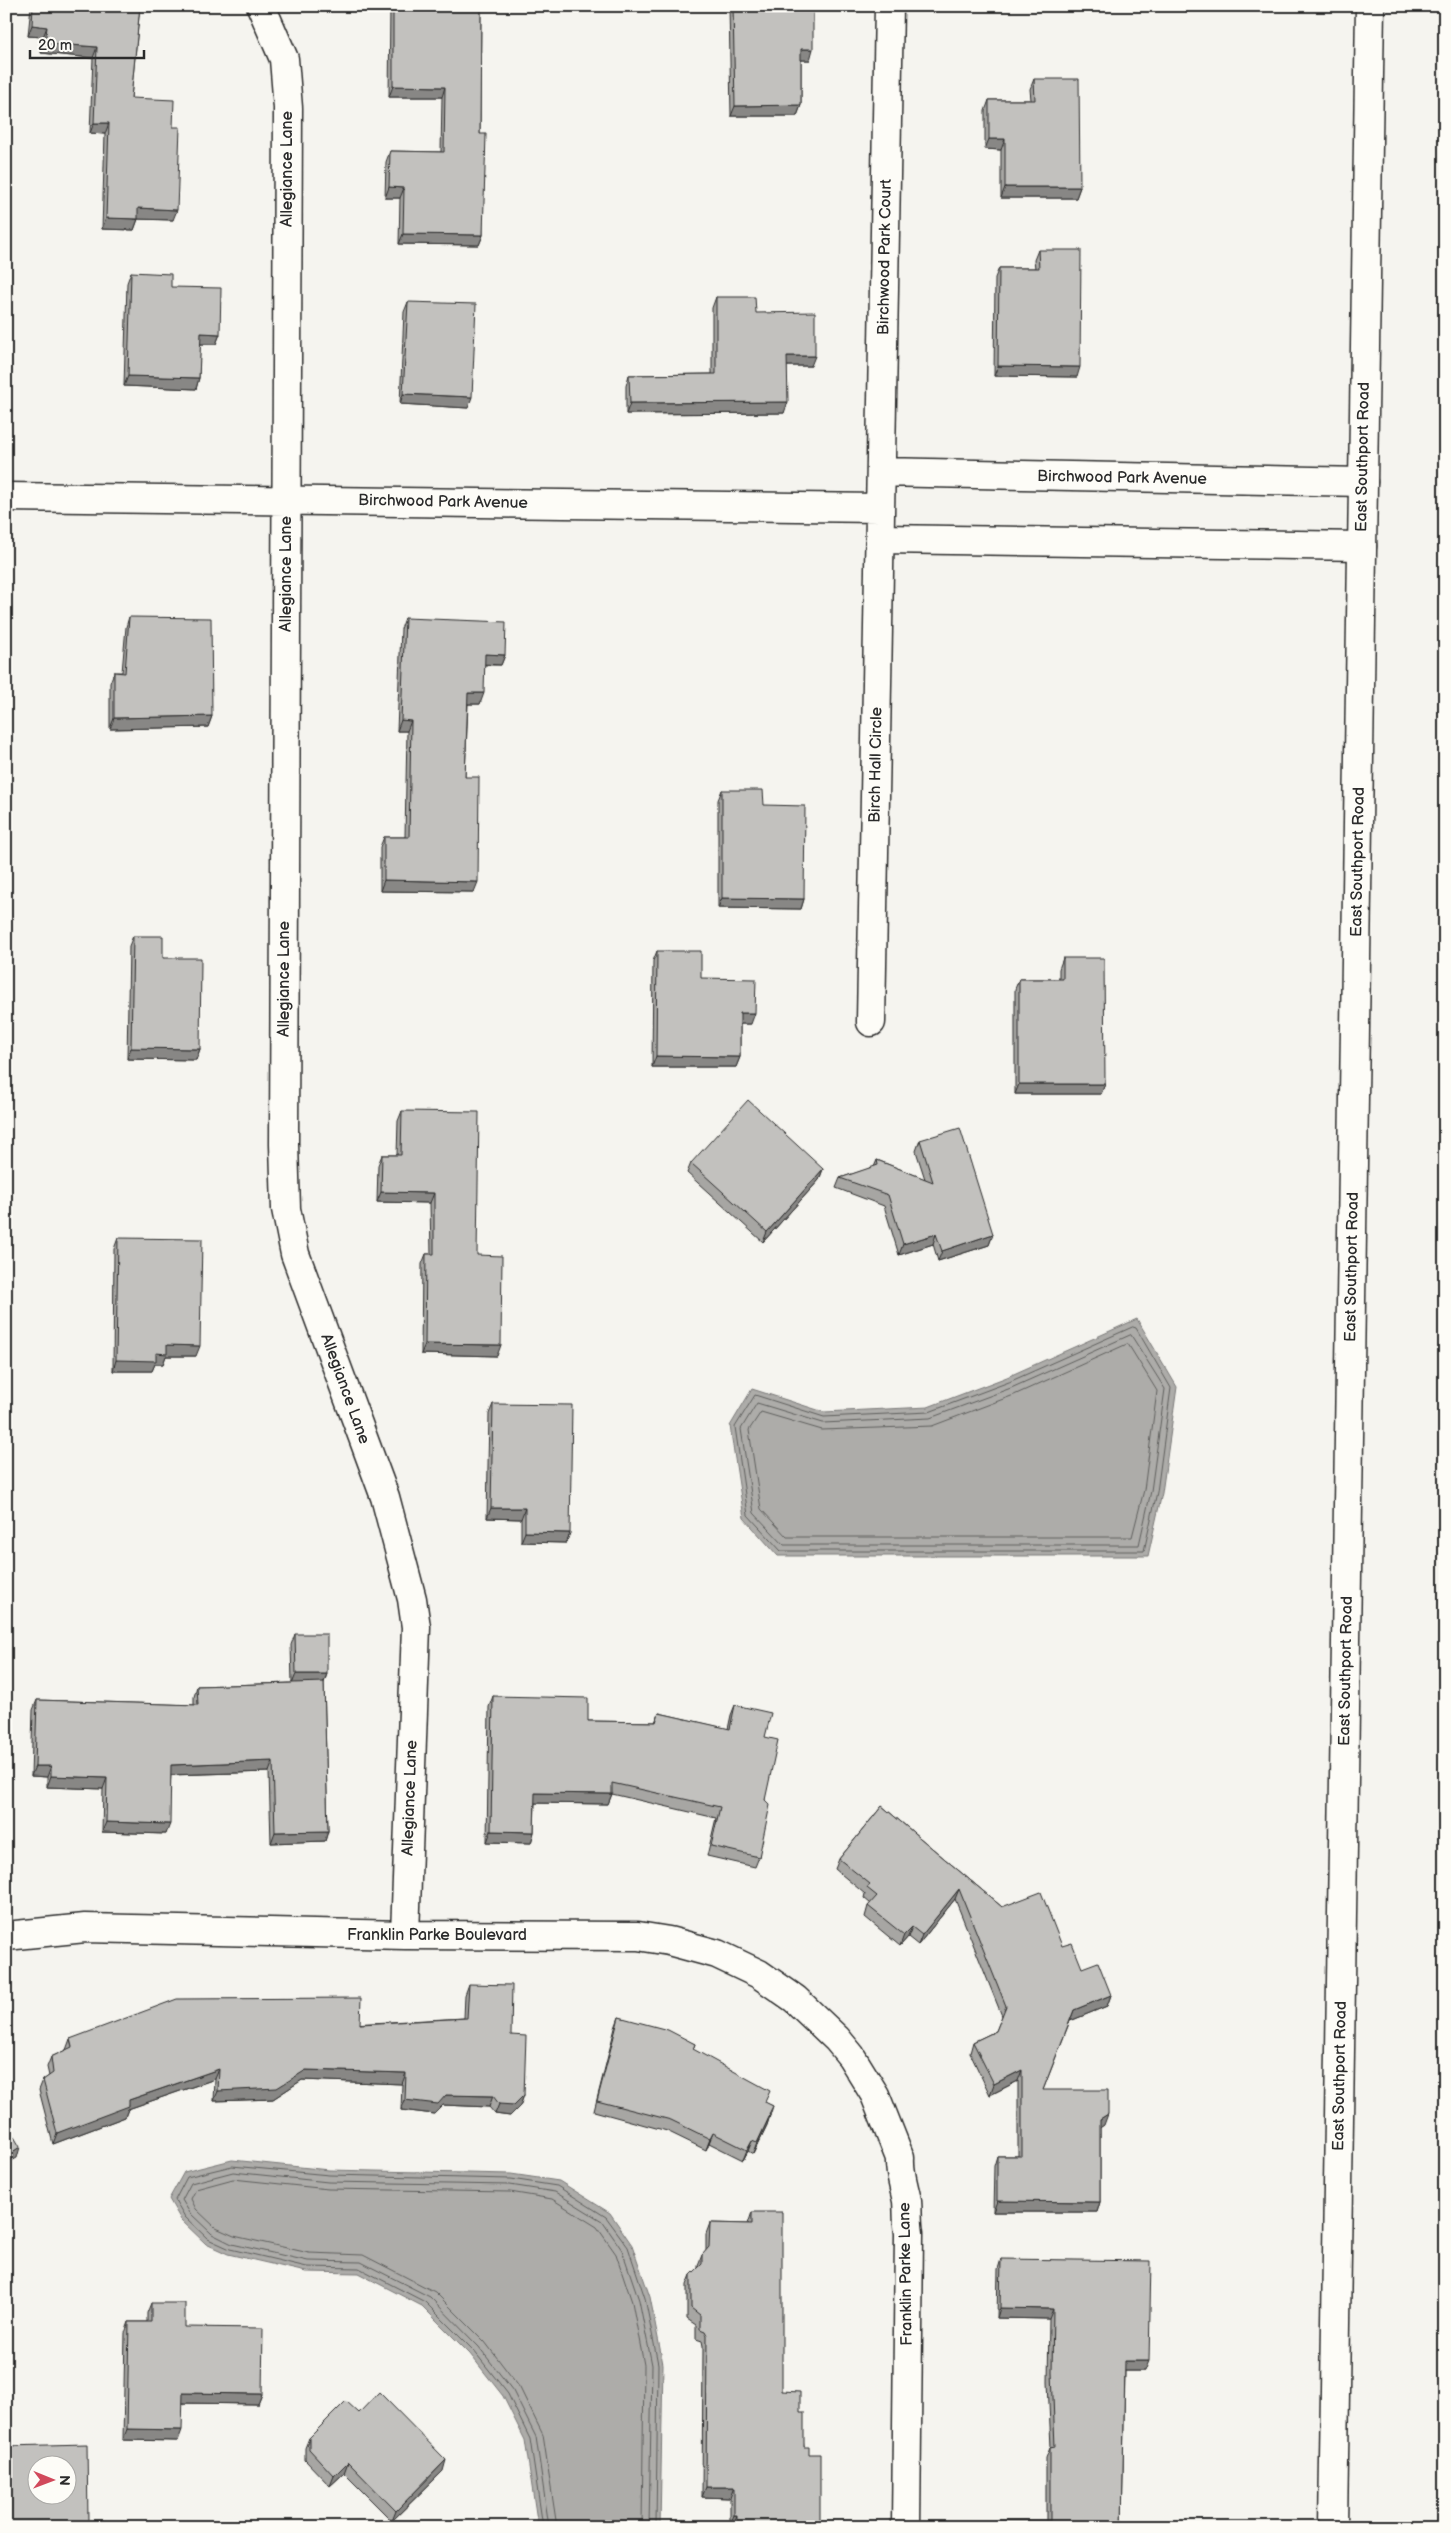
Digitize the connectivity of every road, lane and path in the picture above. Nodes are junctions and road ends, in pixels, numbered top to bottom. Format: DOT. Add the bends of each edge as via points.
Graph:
graph roads {
  1 [pos="261,6"];
  2 [pos="889,6"];
  3 [pos="1370,6"];
  4 [pos="881,472"];
  5 [pos="1363,482"];
  6 [pos="6,497"];
  7 [pos="286,499"];
  8 [pos="880,508"];
  9 [pos="880,539"];
  10 [pos="1362,546"];
  11 [pos="871,1022"];
  12 [pos="405,1935"];
  13 [pos="6,1936"];
  14 [pos="837,2039"];
  15 [pos="906,2527"];
  16 [pos="1333,2527"];
  1 -- 7 [label="street, Allegiance Lane" via="284,59 288,108"];
  2 -- 4 [label="street, Birchwood Park Court"];
  3 -- 5 [label="street, East Southport Road"];
  4 -- 5 [label="street, Birchwood Park Avenue"];
  4 -- 8 [label="street, Birchwood Park Court"];
  5 -- 10 [label="street, East Southport Road"];
  6 -- 7 [label="street, Birchwood Park Avenue"];
  7 -- 8 [label="street, Birchwood Park Avenue"];
  7 -- 12 [label="street, Allegiance Lane" via="286,1209 295,1254 385,1498 412,1599 416,1626"];
  8 -- 9 [label="street, Birch Hall Circle"];
  9 -- 10 [label="street"];
  9 -- 11 [label="street, Birch Hall Circle"];
  10 -- 16 [label="street, East Southport Road"];
  12 -- 13 [label="street, Franklin Parke Boulevard" via="85,1928"];
  12 -- 14 [label="street, Franklin Parke Boulevard" via="624,1936 669,1941 717,1954 764,1977 795,1999"];
  14 -- 15 [label="street, Franklin Parke Lane" via="875,2096 889,2126 900,2158 899,2168 907,2202"];
}
